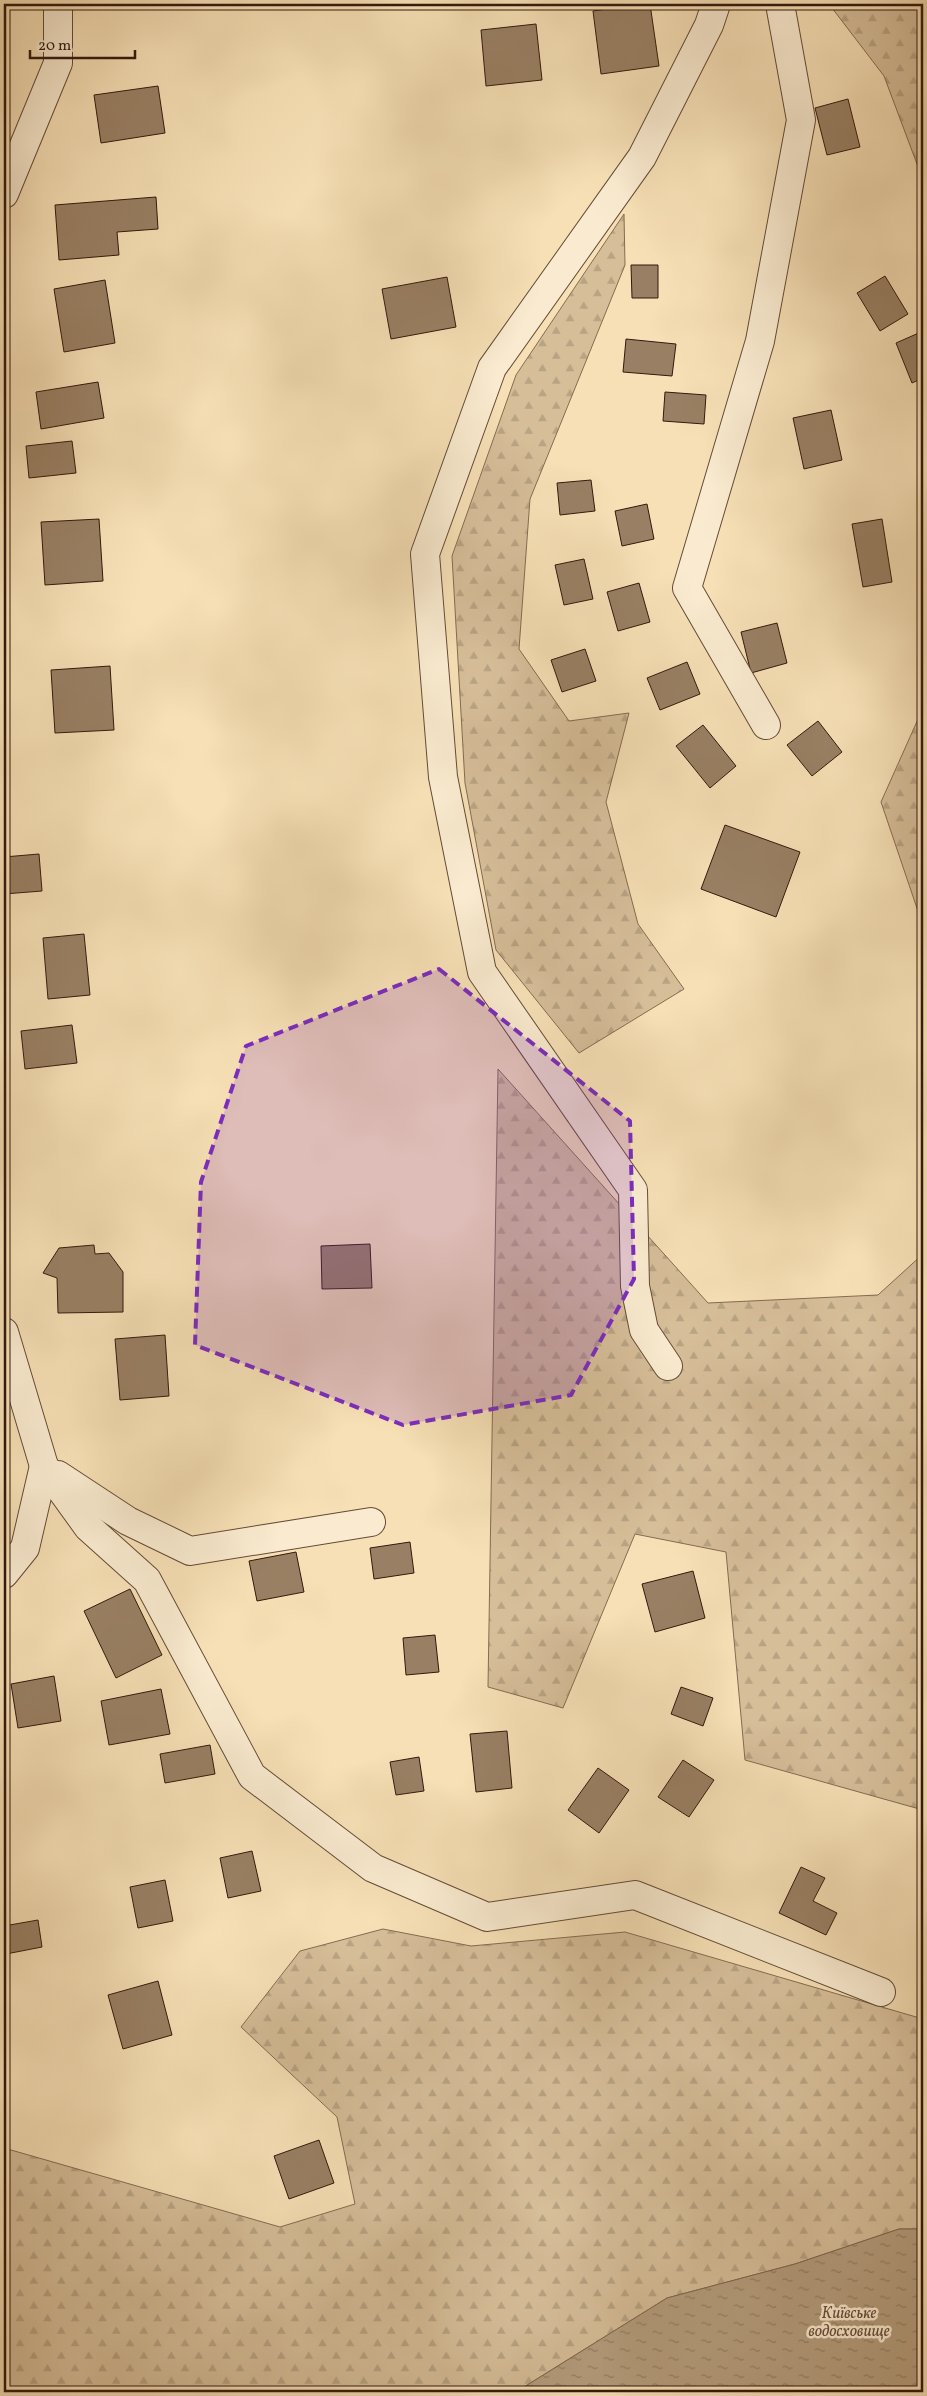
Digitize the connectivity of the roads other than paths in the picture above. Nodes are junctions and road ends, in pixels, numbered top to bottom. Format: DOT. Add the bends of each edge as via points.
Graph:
graph roads {
  1 [pos="58,4"];
  2 [pos="716,4"];
  3 [pos="780,4"];
  4 [pos="4,194"];
  5 [pos="766,725"];
  6 [pos="4,1332"];
  7 [pos="668,1366"];
  8 [pos="44,1466"];
  9 [pos="372,1522"];
  10 [pos="4,1574"];
  11 [pos="881,1992"];
  1 -- 4 [label="street" via="58,64"];
  2 -- 7 [label="street" via="709,25 642,157 492,368 424,554 443,777 482,972 633,1190 635,1286 644,1330"];
  3 -- 5 [label="street" via="801,120 760,341 687,588"];
  6 -- 8 [label="street"];
  8 -- 9 [label="street" via="128,1521 190,1551"];
  8 -- 10 [label="street" via="25,1548"];
  8 -- 11 [label="street" via="88,1527 147,1580 252,1776 373,1868 487,1917 635,1895"];
}
